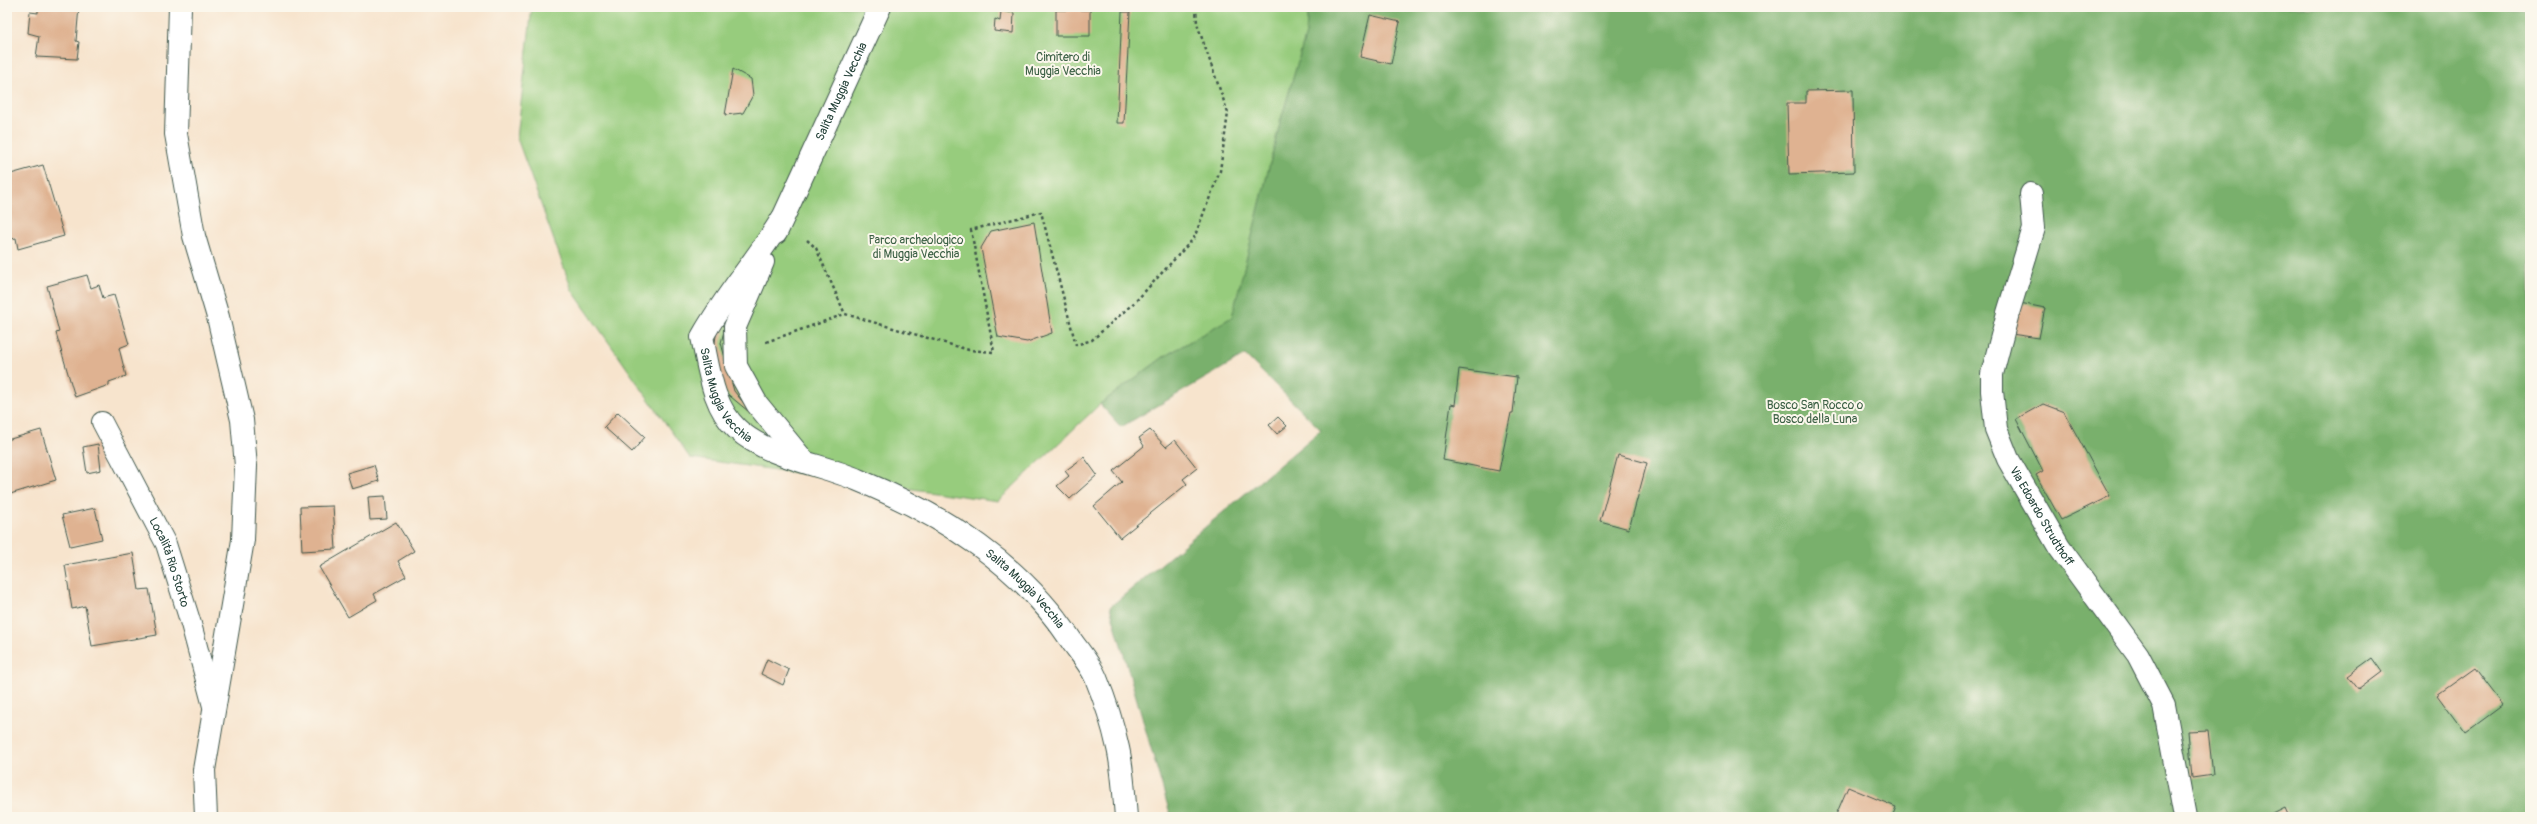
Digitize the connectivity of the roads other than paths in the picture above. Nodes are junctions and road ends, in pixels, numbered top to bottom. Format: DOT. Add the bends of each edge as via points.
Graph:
graph roads {
  1 [pos="180,7"];
  2 [pos="880,7"];
  3 [pos="2031,194"];
  4 [pos="782,219"];
  5 [pos="102,422"];
  6 [pos="804,461"];
  7 [pos="214,712"];
  8 [pos="206,817"];
  9 [pos="1126,817"];
  10 [pos="2186,817"];
  1 -- 7 [label="street" via="176,134 194,236 218,317 242,420 246,466 243,540"];
  2 -- 4 [label="street, Salita Muggia Vecchia"];
  3 -- 10 [label="street, Via Edoardo Strudthoff" via="2034,228 1992,374 1996,429 2008,459 2060,547 2138,655 2164,705"];
  4 -- 6 [label="street, Salita Muggia Vecchia" via="735,327 736,366 757,404"];
  4 -- 6 [label="street, Salita Muggia Vecchia" via="763,250 719,307 702,337 711,380 722,412 738,430 763,446"];
  5 -- 7 [label="lane, Località Rio Storto" via="166,544 191,624"];
  6 -- 9 [label="street, Salita Muggia Vecchia" via="855,478 906,500 984,548 1014,572 1034,593 1057,619 1095,677 1118,748"];
  7 -- 8 [label="street" via="204,770"];
}
